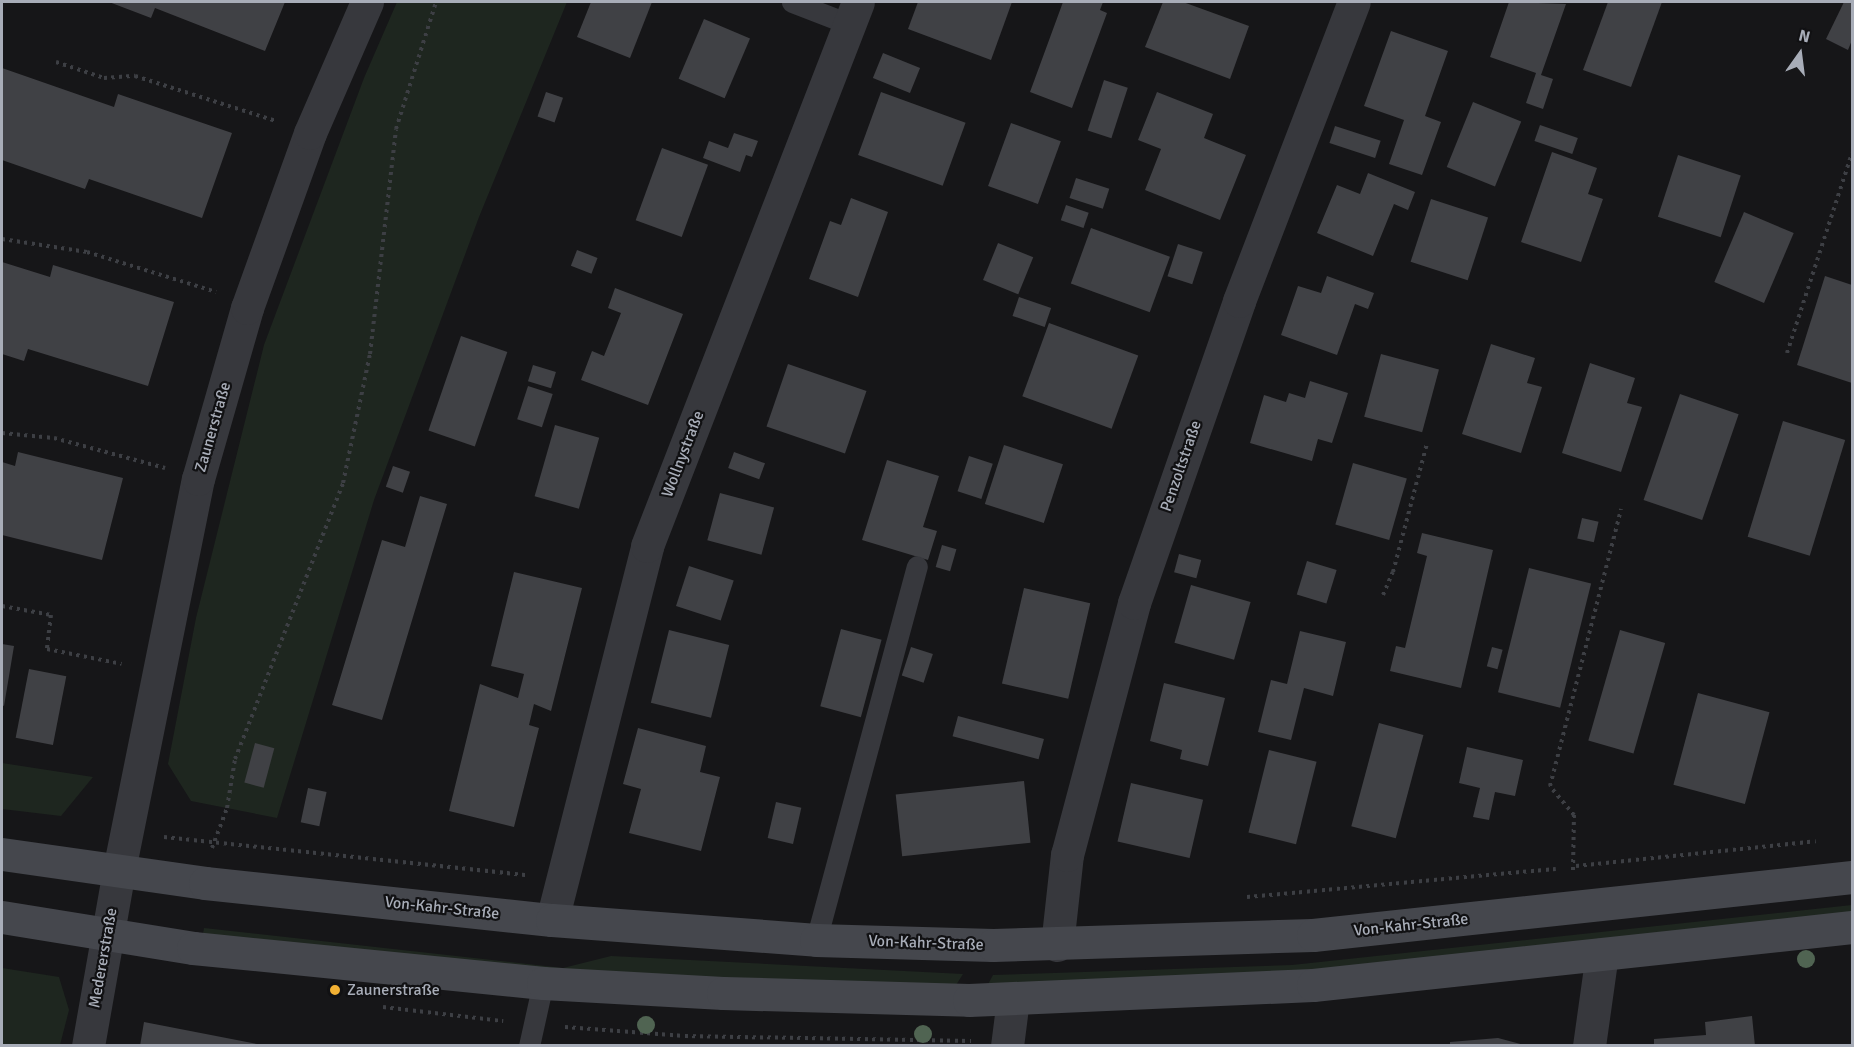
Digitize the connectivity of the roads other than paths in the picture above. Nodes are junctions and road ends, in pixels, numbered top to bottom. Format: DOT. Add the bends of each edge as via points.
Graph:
graph roads {
  1 [pos="368,2"];
  2 [pos="792,2"];
  3 [pos="1354,2"];
  4 [pos="853,13"];
  5 [pos="917,566"];
  6 [pos="2,854"];
  7 [pos="119,870"];
  8 [pos="1852,877"];
  9 [pos="2,917"];
  10 [pos="552,920"];
  11 [pos="1852,927"];
  12 [pos="107,933"];
  13 [pos="816,940"];
  14 [pos="1057,945"];
  15 [pos="1602,954"];
  16 [pos="543,983"];
  17 [pos="1013,999"];
  18 [pos="88,1046"];
  19 [pos="529,1046"];
  20 [pos="1007,1046"];
  21 [pos="1589,1046"];
  1 -- 7 [label="street, Zaunerstraße" via="310,133 247,308 198,479"];
  2 -- 4 [label="lane"];
  3 -- 14 [label="street, Penzoltstraße" via="1239,301 1134,603 1067,855"];
  4 -- 10 [label="street, Wollnystraße" via="647,546"];
  5 -- 13 [label="lane"];
  6 -- 7 [label="main road, Von-Kahr-Straße"];
  7 -- 10 [label="main road, Von-Kahr-Straße" via="205,883"];
  7 -- 12 [label="street, Medererstraße"];
  8 -- 14 [label="main road, Von-Kahr-Straße" via="1313,935"];
  9 -- 12 [label="main road"];
  10 -- 13 [label="main road, Von-Kahr-Straße"];
  11 -- 15 [label="main road"];
  12 -- 16 [label="main road" via="193,948"];
  12 -- 18 [label="street, Medererstraße"];
  13 -- 14 [label="main road, Von-Kahr-Straße"];
  15 -- 17 [label="main road" via="1313,985"];
  15 -- 21 [label="street"];
  16 -- 17 [label="main road" via="854,998"];
  16 -- 19 [label="lane"];
  17 -- 20 [label="street"];
}
